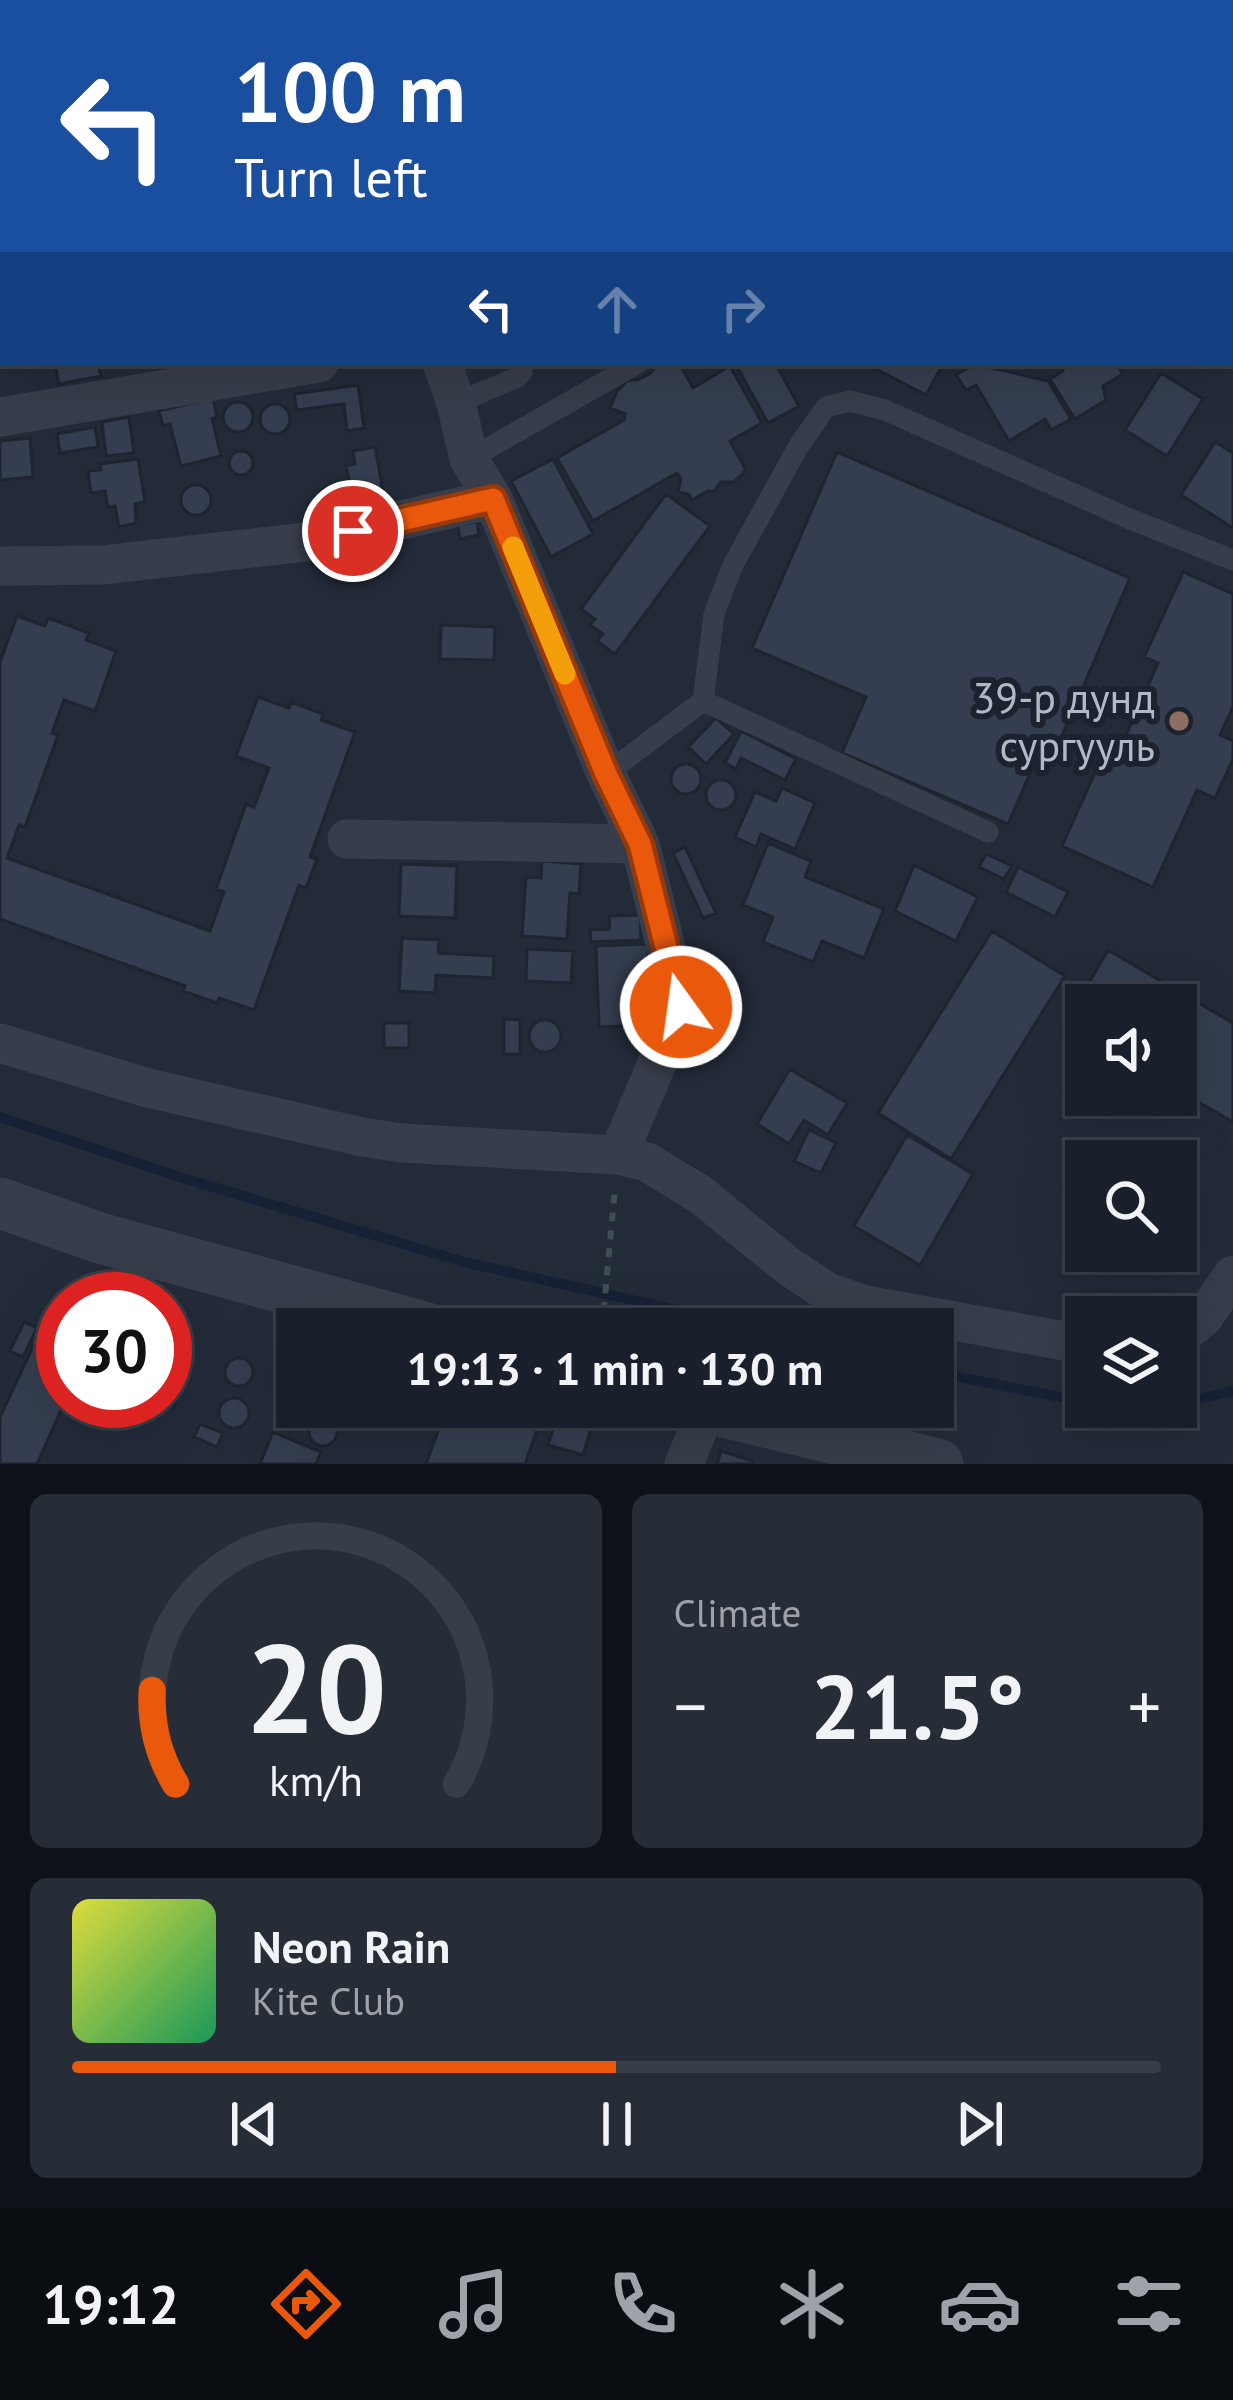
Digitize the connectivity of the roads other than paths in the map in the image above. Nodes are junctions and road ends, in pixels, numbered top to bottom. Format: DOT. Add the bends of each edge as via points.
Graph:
graph roads {
  1 [pos="301,366"];
  2 [pos="443,366"];
  3 [pos="522,366"];
  4 [pos="633,366"];
  5 [pos="456,403"];
  6 [pos="0,417"];
  7 [pos="469,459"];
  8 [pos="493,499"];
  9 [pos="1233,560"];
  10 [pos="0,566"];
  11 [pos="703,701"];
  12 [pos="606,774"];
  13 [pos="988,832"];
  14 [pos="347,839"];
  15 [pos="640,844"];
  16 [pos="0,1043"];
  17 [pos="618,1155"];
  18 [pos="0,1203"];
  19 [pos="1233,1275"];
  20 [pos="355,1308"];
  21 [pos="1197,1323"];
  22 [pos="1065,1341"];
  23 [pos="698,1428"];
  24 [pos="788,1428"];
  25 [pos="684,1464"];
  26 [pos="938,1464"];
  1 -- 6 [label="street"];
  2 -- 5 [label="street"];
  3 -- 5 [label="lane" via="518,377"];
  4 -- 7 [label="lane"];
  5 -- 7 [label="street"];
  7 -- 8 [label="street"];
  8 -- 10 [label="street" via="307,542 103,565"];
  8 -- 12 [label="street"];
  9 -- 11 [label="lane" via="885,410 850,401 826,406 732,567 714,614"];
  11 -- 12 [label="lane"];
  11 -- 13 [label="lane"];
  12 -- 15 [label="street"];
  14 -- 15 [label="street"];
  15 -- 17 [label="street" via="681,1007"];
  16 -- 17 [label="street" via="148,1088 362,1137"];
  17 -- 22 [label="street" via="647,1162 701,1196 827,1292"];
  18 -- 20 [label="street"];
  19 -- 21 [label="street"];
  23 -- 25 [label="street"];
  24 -- 26 [label="street"];
}
